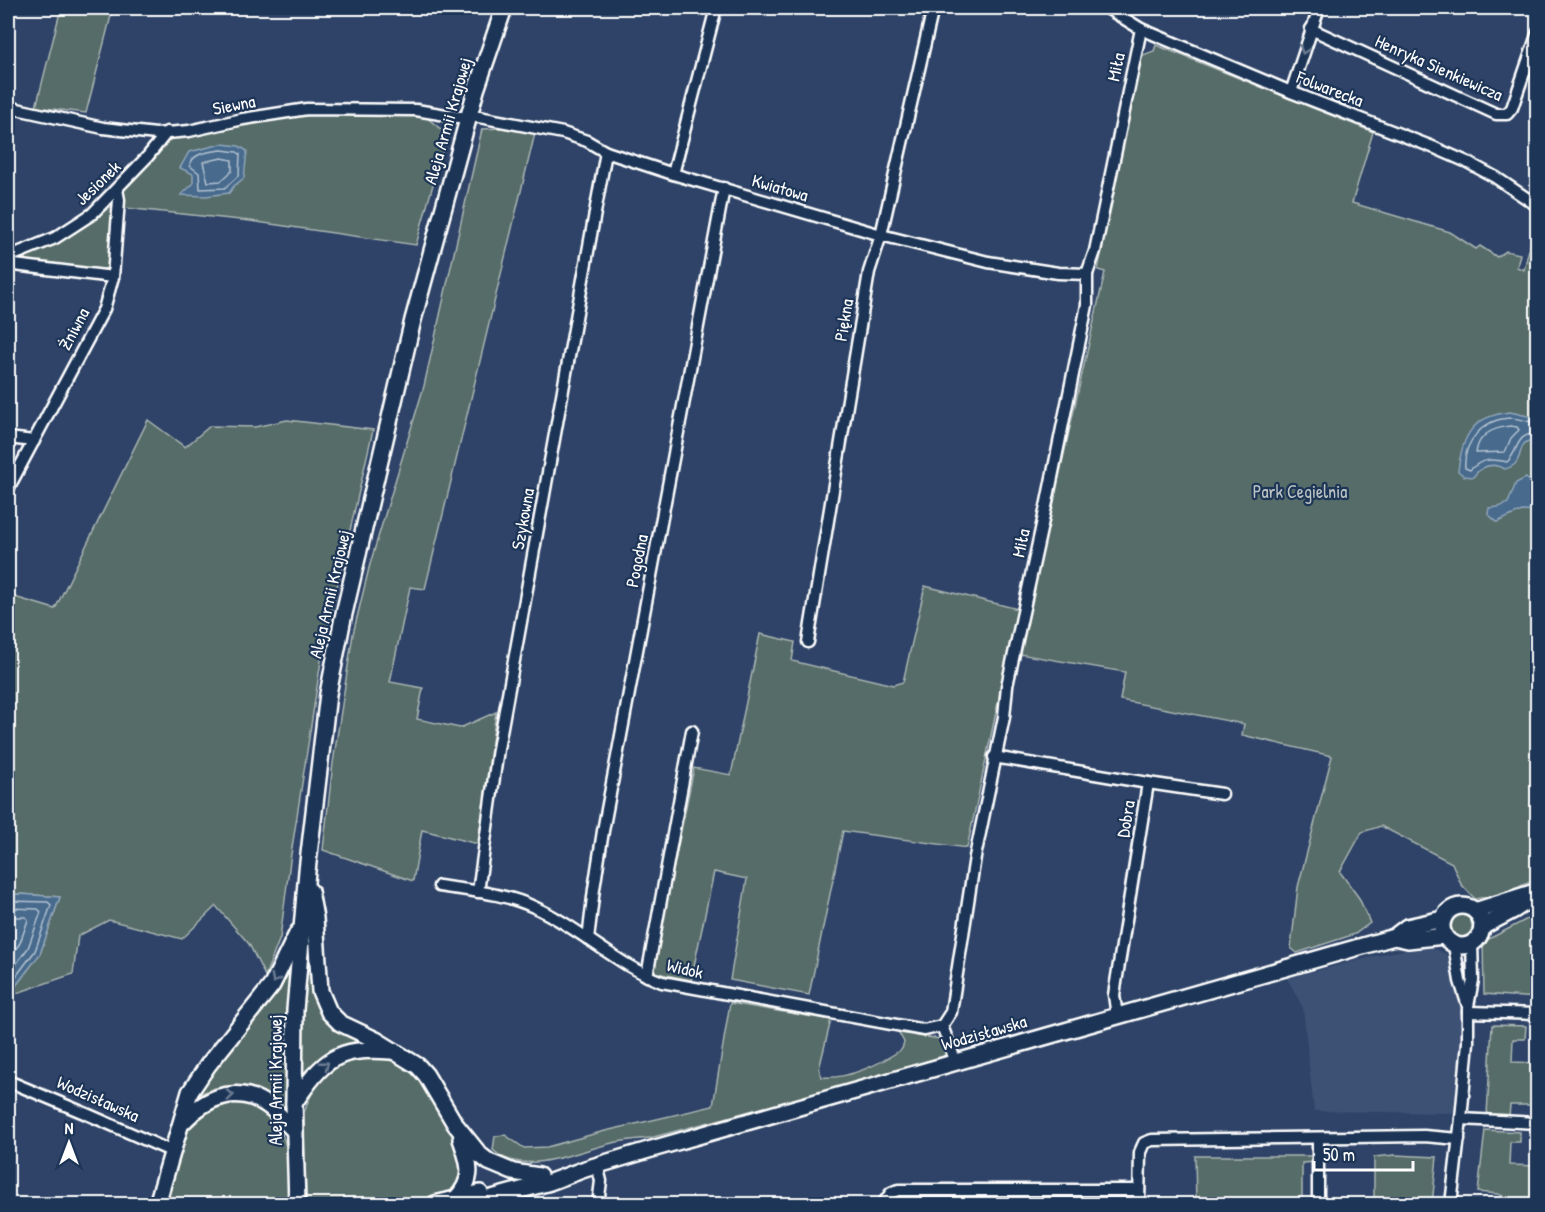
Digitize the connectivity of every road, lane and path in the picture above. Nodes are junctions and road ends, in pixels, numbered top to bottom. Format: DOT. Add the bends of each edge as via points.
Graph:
graph roads {
  1 [pos="504,8"];
  2 [pos="716,8"];
  3 [pos="933,8"];
  4 [pos="1107,8"];
  5 [pos="1319,8"];
  6 [pos="1141,29"];
  7 [pos="1311,29"];
  8 [pos="1538,32"];
  9 [pos="1291,92"];
  10 [pos="8,107"];
  11 [pos="468,117"];
  12 [pos="167,132"];
  13 [pos="606,152"];
  14 [pos="672,174"];
  15 [pos="724,188"];
  16 [pos="117,189"];
  17 [pos="1538,206"];
  18 [pos="881,235"];
  19 [pos="8,258"];
  20 [pos="1087,274"];
  21 [pos="112,278"];
  22 [pos="8,438"];
  23 [pos="34,441"];
  24 [pos="8,489"];
  25 [pos="808,642"];
  26 [pos="692,731"];
  27 [pos="994,757"];
  28 [pos="1148,783"];
  29 [pos="1222,794"];
  30 [pos="307,871"];
  31 [pos="439,886"];
  32 [pos="478,892"];
  33 [pos="1538,893"];
  34 [pos="1476,911"];
  35 [pos="1443,919"];
  36 [pos="301,927"];
  37 [pos="1482,927"];
  38 [pos="1394,937"];
  39 [pos="588,939"];
  40 [pos="1449,941"];
  41 [pos="1472,943"];
  42 [pos="647,976"];
  43 [pos="1468,1009"];
  44 [pos="1538,1014"];
  45 [pos="1117,1016"];
  46 [pos="942,1026"];
  47 [pos="393,1052"];
  48 [pos="956,1062"];
  49 [pos="8,1082"];
  50 [pos="294,1103"];
  51 [pos="1461,1119"];
  52 [pos="1538,1123"];
  53 [pos="181,1124"];
  54 [pos="455,1124"];
  55 [pos="295,1131"];
  56 [pos="1318,1138"];
  57 [pos="1459,1139"];
  58 [pos="172,1152"];
  59 [pos="591,1167"];
  60 [pos="539,1176"];
  61 [pos="1139,1190"];
  62 [pos="455,1200"];
  63 [pos="487,1202"];
  64 [pos="157,1204"];
  65 [pos="297,1204"];
  66 [pos="435,1204"];
  67 [pos="470,1204"];
  68 [pos="598,1204"];
  69 [pos="883,1204"];
  70 [pos="1139,1204"];
  71 [pos="1318,1204"];
  72 [pos="1451,1204"];
  1 -- 11 [label="main road, Aleja Armii Krajowej"];
  2 -- 14 [label="street"];
  3 -- 18 [label="street, Piękna"];
  4 -- 6 [label="street, Folwarecka"];
  5 -- 7 [label="street"];
  6 -- 9 [label="street, Folwarecka"];
  6 -- 20 [label="street, Miła"];
  7 -- 8 [label="street, Henryka Sienkiewicza" via="1503,115 1512,108"];
  7 -- 9 [label="street, one-way"];
  9 -- 17 [label="street, Folwarecka" via="1467,162"];
  10 -- 12 [label="street, Siewna" via="103,128"];
  11 -- 12 [label="street, Siewna" via="416,110 307,109"];
  11 -- 13 [label="street, Kwiatowa" via="563,133"];
  11 -- 30 [label="main road, Aleja Armii Krajowej" via="413,320 343,618 328,694"];
  12 -- 16 [label="street, Jesionek"];
  13 -- 14 [label="street, Kwiatowa"];
  13 -- 32 [label="street, Szykowna" via="498,749"];
  14 -- 15 [label="street, Kwiatowa"];
  15 -- 18 [label="street, Kwiatowa"];
  15 -- 39 [label="street, Pogodna" via="605,819"];
  16 -- 19 [label="street, Jesionek" via="92,214 55,238"];
  16 -- 21 [label="street, Żniwna"];
  18 -- 20 [label="street, Kwiatowa" via="988,262"];
  18 -- 25 [label="street, Piękna" via="869,272"];
  19 -- 21 [label="street" via="14,265"];
  20 -- 27 [label="street, Miła" via="1087,305"];
  21 -- 23 [label="street, Żniwna" via="104,309"];
  22 -- 23 [label="street"];
  23 -- 24 [label="street, Żniwna"];
  26 -- 42 [label="street"];
  27 -- 28 [label="street, Dobra"];
  27 -- 46 [label="street, Miła" via="951,1012"];
  28 -- 29 [label="street"];
  28 -- 45 [label="street, Dobra" via="1114,995"];
  30 -- 36 [label="main road, Aleja Armii Krajowej"];
  30 -- 47 [label="main road" via="324,1005 340,1023"];
  31 -- 32 [label="street, Widok"];
  32 -- 39 [label="street, Widok" via="533,906"];
  33 -- 34 [label="main road"];
  33 -- 37 [label="main road"];
  34 -- 35 [label="main road" via="1456,906"];
  34 -- 37 [label="main road"];
  35 -- 38 [label="main road, Wodzisławska" via="1407,927"];
  35 -- 40 [label="main road" via="1441,926"];
  36 -- 50 [label="main road, Aleja Armii Krajowej"];
  36 -- 53 [label="main road, one-way" via="272,985 190,1092"];
  37 -- 41 [label="main road"];
  38 -- 40 [label="main road, Wodzisławska"];
  38 -- 45 [label="main road, Wodzisławska"];
  39 -- 42 [label="street, Widok"];
  40 -- 41 [label="main road" via="1464,946"];
  40 -- 43 [label="street"];
  41 -- 43 [label="street" via="1473,980"];
  42 -- 46 [label="street, Widok" via="686,988 924,1030"];
  43 -- 44 [label="street"];
  43 -- 51 [label="street"];
  45 -- 48 [label="main road, Wodzisławska"];
  46 -- 48 [label="street"];
  50 -- 47 [label="main road, one-way" via="317,1071 336,1057 362,1050"];
  47 -- 54 [label="main road" via="423,1071"];
  48 -- 59 [label="main road, Wodzisławska"];
  49 -- 58 [label="street, Wodzisławska"];
  50 -- 55 [label="main road, Aleja Armii Krajowej"];
  51 -- 52 [label="street"];
  51 -- 57 [label="street"];
  53 -- 55 [label="main road, one-way" via="216,1097 242,1094 271,1107"];
  53 -- 58 [label="main road"];
  54 -- 60 [label="main road" via="489,1162 513,1172"];
  54 -- 62 [label="main road" via="469,1159 467,1183"];
  55 -- 65 [label="main road, Aleja Armii Krajowej"];
  56 -- 57 [label="street"];
  56 -- 61 [label="street" via="1152,1140 1144,1143 1140,1152"];
  56 -- 71 [label="street"];
  57 -- 72 [label="street"];
  58 -- 64 [label="main road"];
  59 -- 60 [label="main road, Wodzisławska"];
  59 -- 63 [label="main road, Wodzisławska"];
  59 -- 68 [label="street" via="601,1181"];
  60 -- 62 [label="main road, Wodzisławska"];
  61 -- 69 [label="street" via="898,1190"];
  61 -- 70 [label="street"];
  62 -- 66 [label="main road, Wodzisławska"];
  63 -- 67 [label="main road, Wodzisławska"];
}
